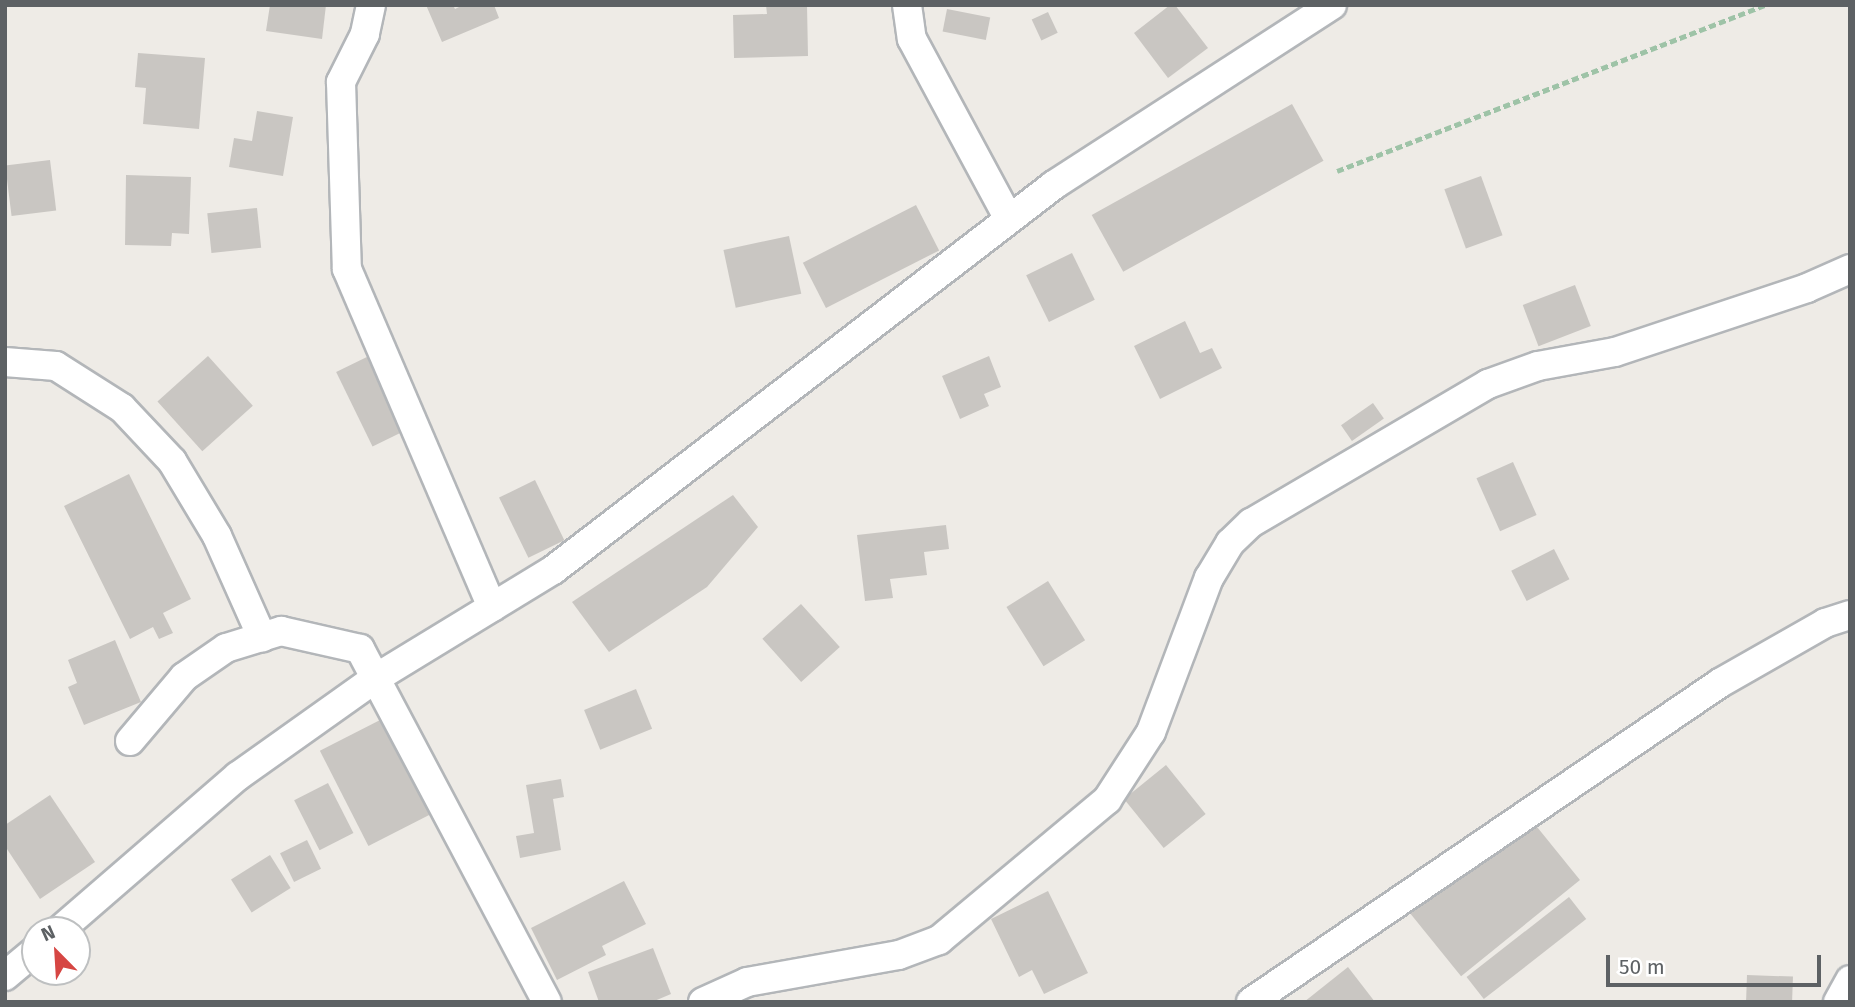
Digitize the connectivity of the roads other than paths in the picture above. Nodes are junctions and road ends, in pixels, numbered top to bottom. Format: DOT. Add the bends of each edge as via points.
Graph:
graph roads {
  1 [pos="371,5"];
  2 [pos="907,5"];
  3 [pos="1332,5"];
  4 [pos="1009,219"];
  5 [pos="1850,269"];
  6 [pos="5,362"];
  7 [pos="492,607"];
  8 [pos="1850,615"];
  9 [pos="262,637"];
  10 [pos="376,678"];
  11 [pos="130,741"];
  12 [pos="76,916"];
  13 [pos="21,963"];
  14 [pos="5,976"];
  15 [pos="1850,979"];
  16 [pos="547,1002"];
  17 [pos="703,1002"];
  18 [pos="1251,1002"];
  19 [pos="1838,1002"];
  1 -- 7 [label="street" via="365,34 341,82 347,269"];
  2 -- 4 [label="street" via="912,39"];
  3 -- 4 [label="street"];
  4 -- 7 [label="street" via="553,570"];
  5 -- 17 [label="street" via="1807,288 1615,352 1538,366 1488,384 1251,523 1230,543 1209,578 1150,732 1107,800 939,940 899,955 747,982"];
  6 -- 9 [label="street" via="56,366 122,408 172,461 217,537"];
  7 -- 10 [label="street"];
  8 -- 18 [label="street" via="1825,623 1720,683"];
  9 -- 10 [label="street" via="281,631 360,649"];
  9 -- 11 [label="street" via="226,648 184,677"];
  10 -- 12 [label="street" via="238,776"];
  10 -- 16 [label="street"];
  13 -- 14 [label="street"];
  15 -- 19 [label="street"];
}
